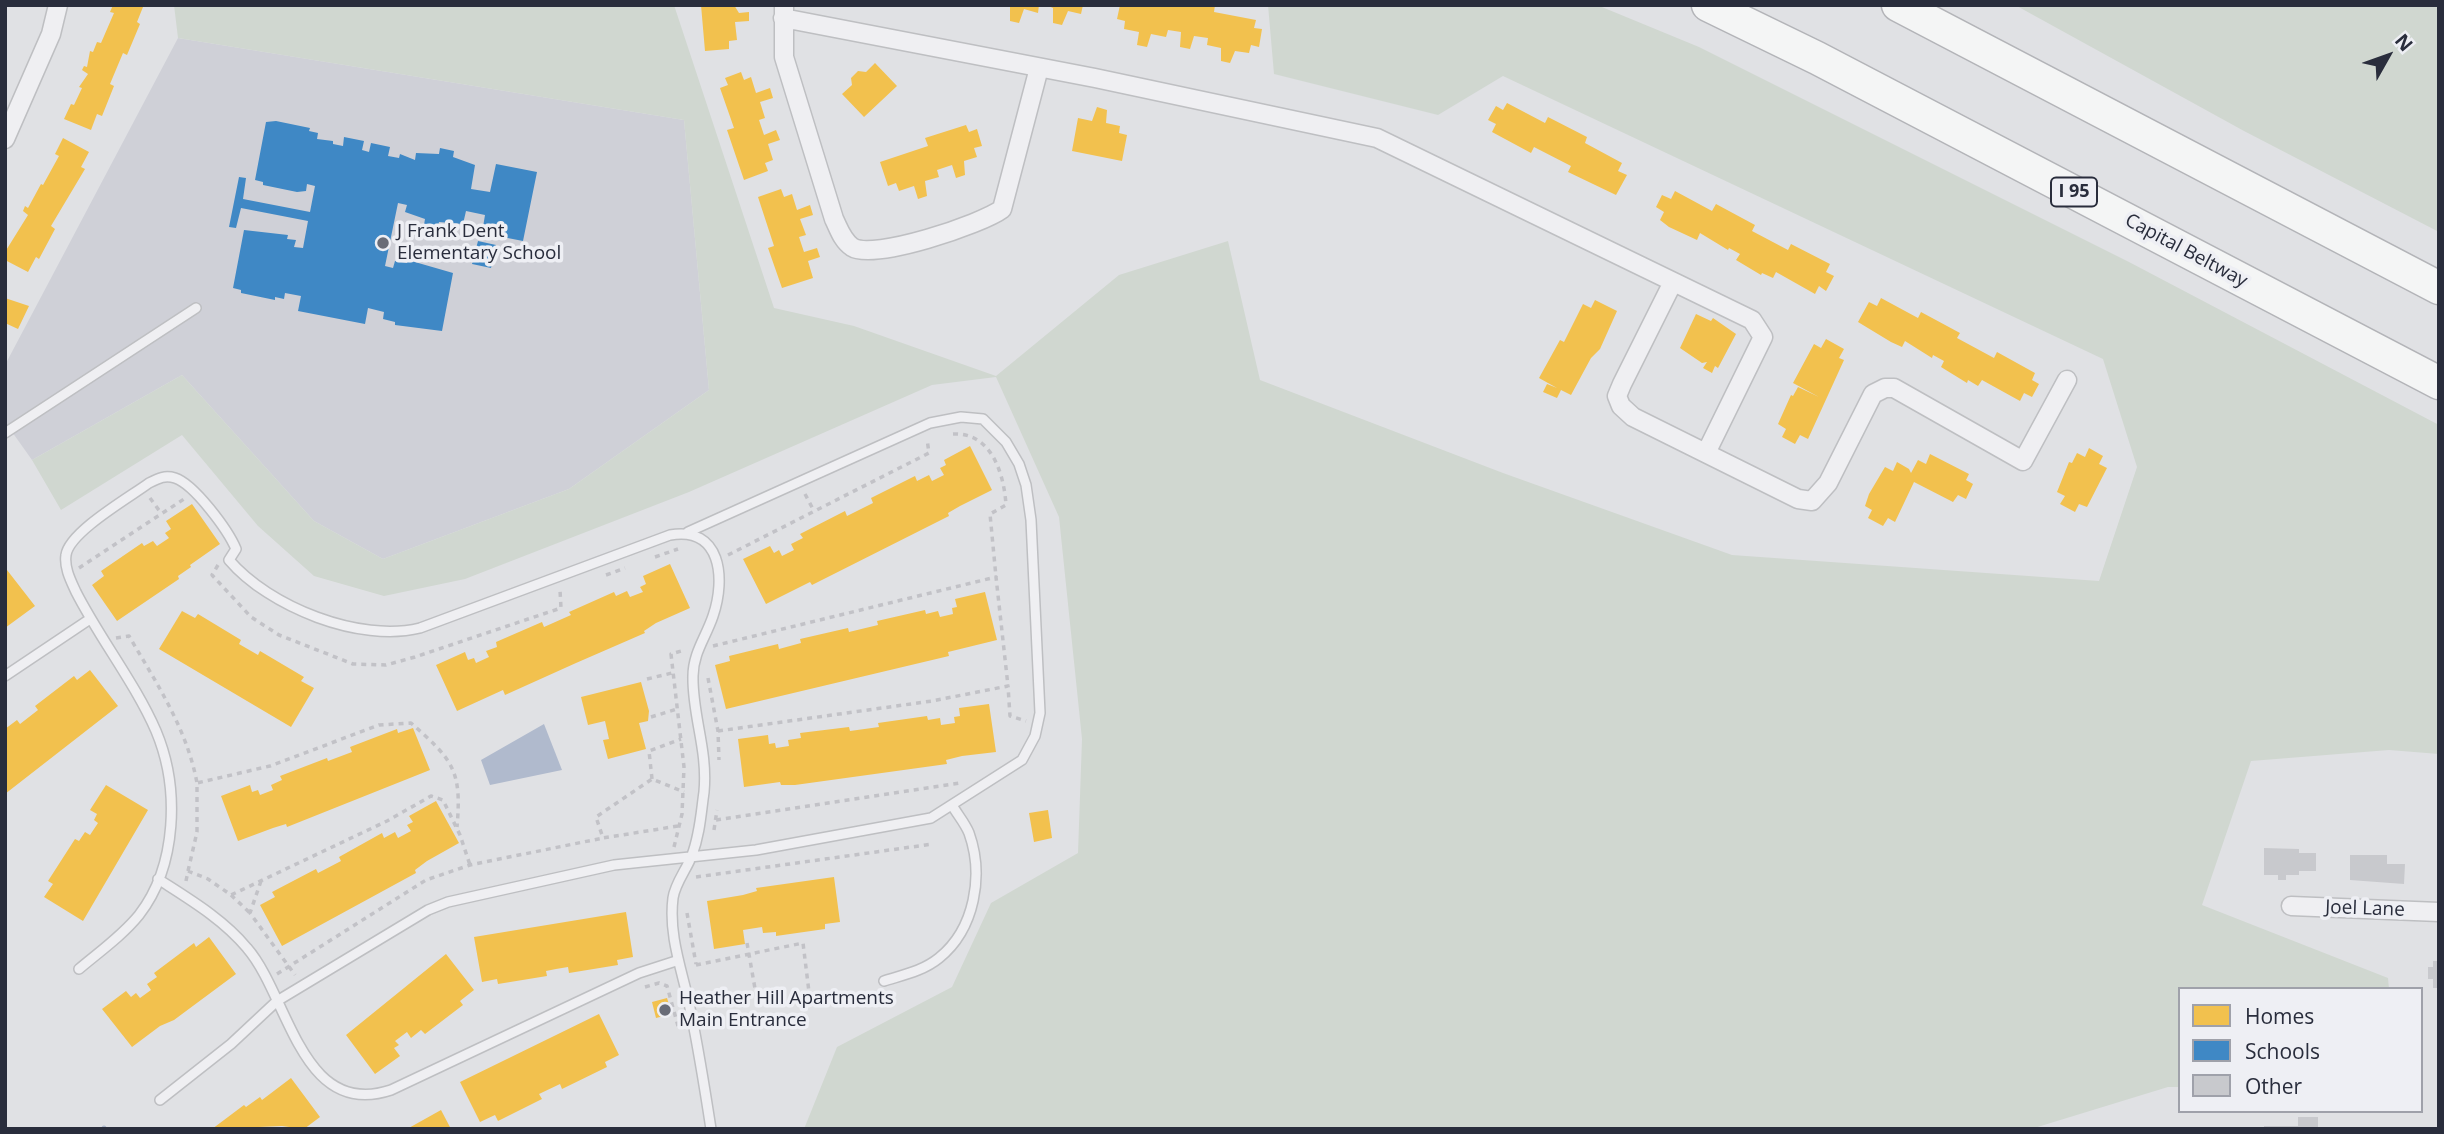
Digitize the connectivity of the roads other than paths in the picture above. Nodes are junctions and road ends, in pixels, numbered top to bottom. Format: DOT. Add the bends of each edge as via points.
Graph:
graph roads {
  1 [pos="58,5"];
  2 [pos="1708,5"];
  3 [pos="1898,5"];
  4 [pos="784,12"];
  5 [pos="1039,68"];
  6 [pos="5,139"];
  7 [pos="1673,282"];
  8 [pos="2439,288"];
  9 [pos="196,308"];
  10 [pos="2067,380"];
  11 [pos="2439,383"];
  12 [pos="5,433"];
  13 [pos="1706,453"];
  14 [pos="688,532"];
  15 [pos="90,619"];
  16 [pos="5,676"];
  17 [pos="952,805"];
  18 [pos="691,856"];
  19 [pos="158,879"];
  20 [pos="2291,906"];
  21 [pos="2439,912"];
  22 [pos="676,961"];
  23 [pos="79,969"];
  24 [pos="884,981"];
  25 [pos="277,1001"];
  26 [pos="160,1100"];
  27 [pos="711,1129"];
  1 -- 6 [label="street" via="51,34"];
  2 -- 11 [label="highway, Capital Beltway / I 95"];
  3 -- 8 [label="highway"];
  4 -- 5 [label="street"];
  4 -- 5 [label="street" via="783,57 834,219 853,248 867,251 967,225 1002,209"];
  5 -- 7 [label="street" via="1377,138"];
  7 -- 13 [label="street" via="1617,396 1633,417"];
  7 -- 13 [label="street" via="1752,320 1763,337"];
  9 -- 12 [label="lane"];
  10 -- 13 [label="street" via="2023,461 1894,388 1873,394 1828,483 1812,501 1798,499"];
  14 -- 15 [label="lane" via="420,628 405,632 351,627 277,600 229,560 236,549 230,535 193,491 178,479 162,476 69,543 66,568"];
  14 -- 17 [label="lane" via="930,423 983,419 1006,442 1027,485 1040,713 1033,743 1022,760"];
  14 -- 18 [label="lane" via="706,540 718,570 716,605 693,675 705,767 699,832"];
  15 -- 16 [label="lane"];
  15 -- 19 [label="lane" via="147,713 161,750 171,817 169,847"];
  17 -- 18 [label="lane" via="931,818 901,825 756,850"];
  17 -- 24 [label="lane" via="968,832 977,867 974,904 940,958"];
  18 -- 22 [label="lane" via="673,898"];
  18 -- 25 [label="lane" via="614,865 448,902"];
  19 -- 23 [label="lane" via="140,914"];
  19 -- 25 [label="lane" via="207,911 247,948"];
  20 -- 21 [label="street, Joel Lane"];
  22 -- 25 [label="lane" via="639,974 443,1068 364,1096 337,1089 324,1079 290,1031"];
  22 -- 27 [label="lane" via="691,1010"];
  25 -- 26 [label="lane"];
}
